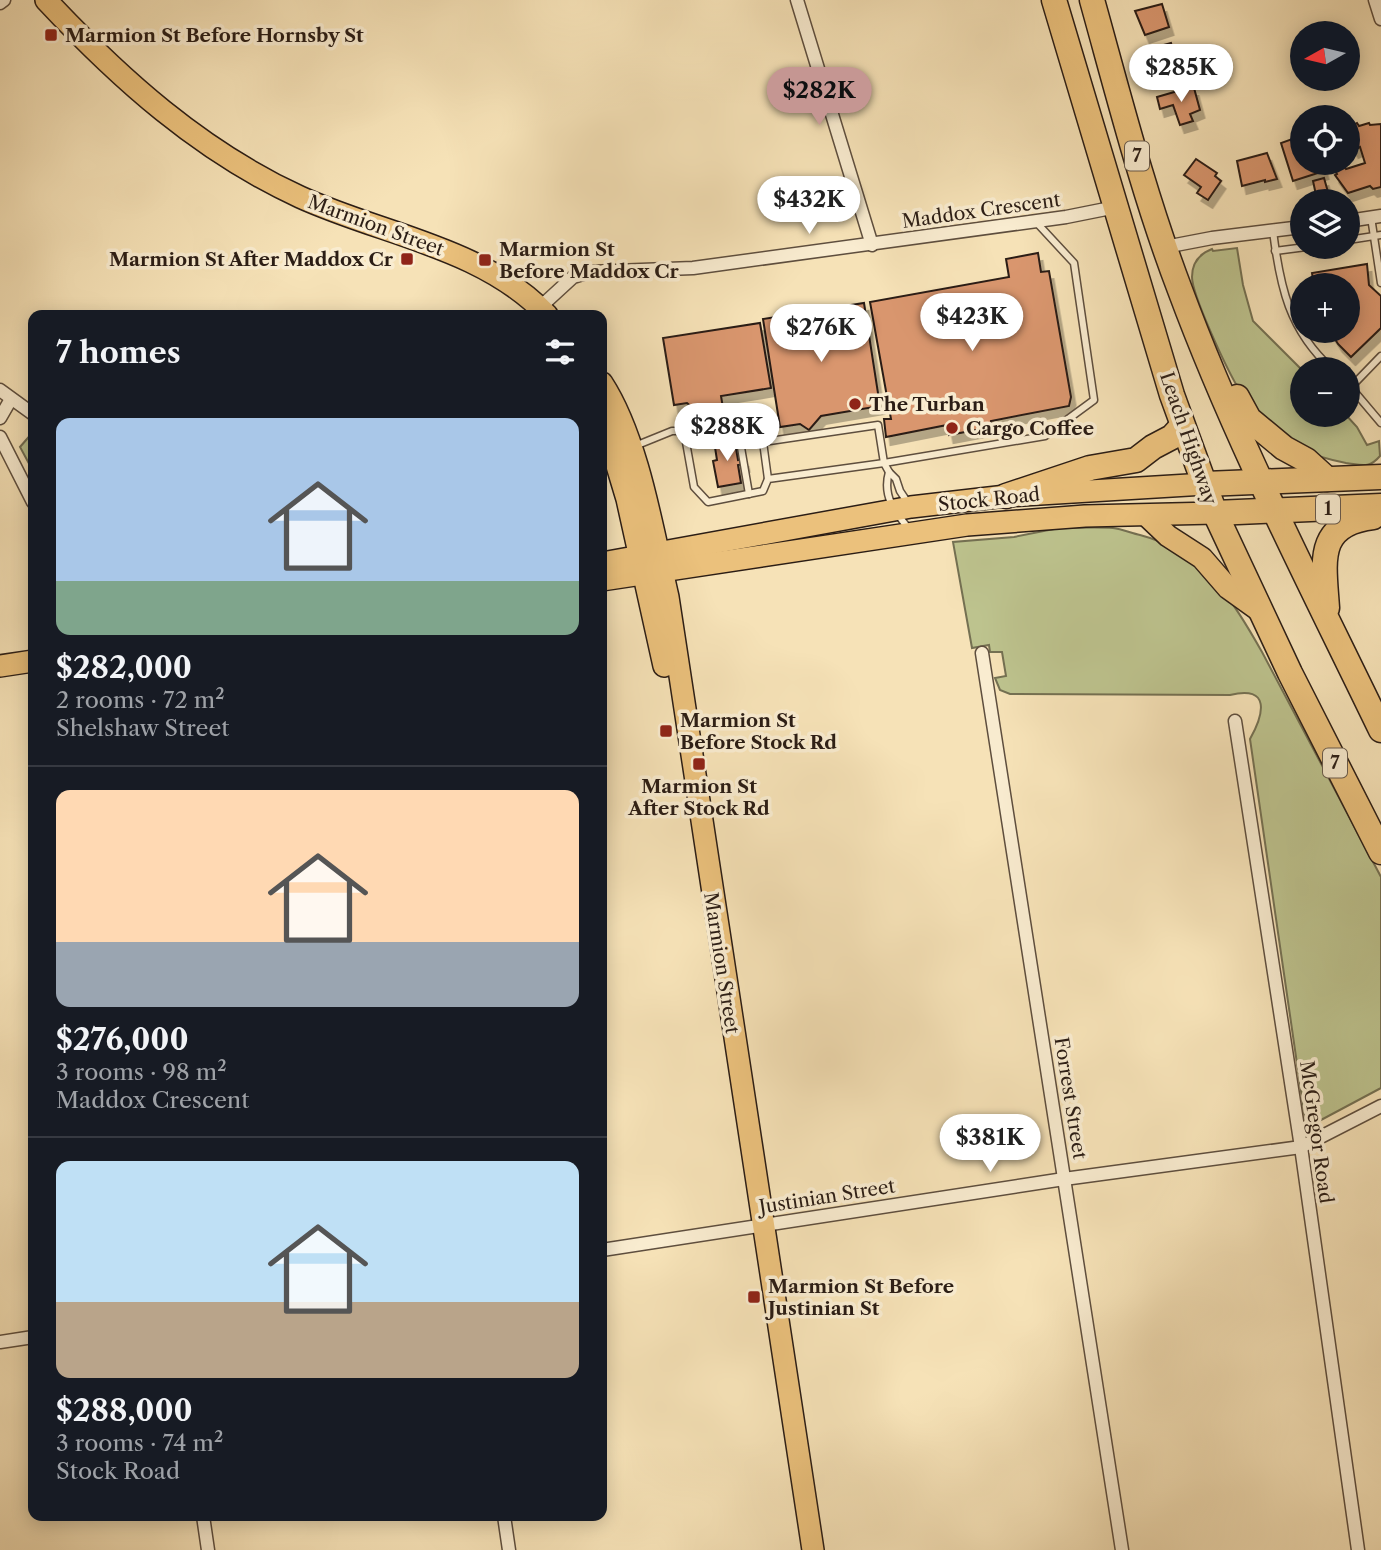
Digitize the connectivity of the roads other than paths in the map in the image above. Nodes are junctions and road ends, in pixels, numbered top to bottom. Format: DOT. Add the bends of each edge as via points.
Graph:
graph roads {
  1 [pos="29,0"];
  2 [pos="46,0"];
  3 [pos="797,0"];
  4 [pos="1054,0"];
  5 [pos="1091,0"];
  6 [pos="1375,0"];
  7 [pos="1381,19"];
  8 [pos="1116,207"];
  9 [pos="1376,217"];
  10 [pos="1036,222"];
  11 [pos="1290,229"];
  12 [pos="1273,232"];
  13 [pos="1377,235"];
  14 [pos="872,245"];
  15 [pos="1165,247"];
  16 [pos="1290,249"];
  17 [pos="1275,251"];
  18 [pos="1381,283"];
  19 [pos="530,310"];
  20 [pos="533,310"];
  21 [pos="539,310"];
  22 [pos="1199,338"];
  23 [pos="1381,356"];
  24 [pos="1319,357"];
  25 [pos="1360,375"];
  26 [pos="607,393"];
  27 [pos="5,395"];
  28 [pos="1360,398"];
  29 [pos="28,411"];
  30 [pos="0,418"];
  31 [pos="1381,423"];
  32 [pos="607,424"];
  33 [pos="1182,426"];
  34 [pos="684,431"];
  35 [pos="0,437"];
  36 [pos="763,442"];
  37 [pos="623,450"];
  38 [pos="884,463"];
  39 [pos="888,472"];
  40 [pos="1381,477"];
  41 [pos="1327,479"];
  42 [pos="768,480"];
  43 [pos="1261,482"];
  44 [pos="1205,484"];
  45 [pos="28,492"];
  46 [pos="748,494"];
  47 [pos="1006,496"];
  48 [pos="1381,506"];
  49 [pos="902,509"];
  50 [pos="1275,512"];
  51 [pos="1215,513"];
  52 [pos="1147,516"];
  53 [pos="1381,516"];
  54 [pos="912,533"];
  55 [pos="607,563"];
  56 [pos="651,564"];
  57 [pos="607,578"];
  58 [pos="1260,611"];
  59 [pos="1327,618"];
  60 [pos="982,653"];
  61 [pos="28,662"];
  62 [pos="0,666"];
  63 [pos="1235,721"];
  64 [pos="1381,730"];
  65 [pos="1381,852"];
  66 [pos="1381,1106"];
  67 [pos="1301,1147"];
  68 [pos="1064,1179"];
  69 [pos="757,1226"];
  70 [pos="607,1249"];
  71 [pos="28,1338"];
  72 [pos="0,1342"];
  73 [pos="204,1521"];
  74 [pos="505,1521"];
  75 [pos="208,1550"];
  76 [pos="509,1550"];
  77 [pos="800,1550"];
  78 [pos="813,1550"];
  79 [pos="1122,1550"];
  80 [pos="1357,1550"];
  1 -- 19 [label="main road, Marmion Street" via="135,105 234,176 311,215 450,266"];
  2 -- 20 [label="main road, Marmion Street" via="143,96 241,166 349,218 486,269"];
  3 -- 14 [label="street"];
  4 -- 8 [label="highway, Leach Highway / 7"];
  5 -- 15 [label="highway, 7"];
  6 -- 7 [label="street"];
  8 -- 10 [label="street, Maddox Crescent"];
  8 -- 33 [label="highway, Leach Highway / 7"];
  9 -- 13 [label="lane"];
  10 -- 14 [label="street, Maddox Crescent"];
  10 -- 38 [label="lane" via="1074,263 1094,400 1045,436"];
  11 -- 12 [label="street"];
  12 -- 15 [label="street"];
  12 -- 17 [label="lane"];
  13 -- 18 [label="lane"];
  14 -- 21 [label="street, Maddox Crescent" via="693,268 589,272 573,278"];
  15 -- 22 [label="highway, 7"];
  16 -- 17 [label="lane"];
  17 -- 24 [label="lane" via="1285,300"];
  22 -- 41 [label="highway" via="1249,419"];
  22 -- 43 [label="highway, 7"];
  23 -- 25 [label="lane"];
  26 -- 37 [label="main road, Marmion Street"];
  27 -- 29 [label="street"];
  27 -- 30 [label="street"];
  28 -- 31 [label="lane"];
  32 -- 37 [label="main road, Marmion Street"];
  33 -- 44 [label="highway, Leach Highway / 7"];
  33 -- 47 [label="highway" via="1136,460 1090,468"];
  34 -- 36 [label="lane" via="691,425 745,417"];
  34 -- 37 [label="lane" via="672,431"];
  34 -- 46 [label="lane" via="694,487 708,502"];
  34 -- 46 [label="lane" via="736,428"];
  35 -- 45 [label="street"];
  36 -- 38 [label="lane" via="878,425"];
  36 -- 42 [label="lane"];
  37 -- 56 [label="main road, Marmion Street"];
  38 -- 39 [label="lane"];
  38 -- 42 [label="lane"];
  39 -- 49 [label="lane" via="896,479"];
  39 -- 49 [label="lane" via="887,493"];
  40 -- 41 [label="highway, Stock Road / 1"];
  41 -- 43 [label="highway, Stock Road / 1"];
  42 -- 46 [label="lane" via="763,491"];
  43 -- 44 [label="highway, Stock Road / 1"];
  43 -- 50 [label="highway, 7"];
  44 -- 47 [label="main road, Stock Road"];
  44 -- 51 [label="highway, Leach Highway / 7"];
  47 -- 49 [label="main road, Stock Road"];
  48 -- 50 [label="highway, Stock Road / 1"];
  49 -- 54 [label="lane"];
  49 -- 56 [label="main road, Stock Road"];
  50 -- 51 [label="highway, Stock Road / 1"];
  50 -- 59 [label="highway, 7"];
  51 -- 52 [label="main road, Stock Road"];
  51 -- 58 [label="highway, Leach Highway / 7"];
  52 -- 54 [label="main road, Stock Road" via="1010,521"];
  52 -- 58 [label="main road"];
  53 -- 59 [label="highway" via="1353,519 1325,549"];
  54 -- 56 [label="main road, Stock Road"];
  55 -- 56 [label="main road, Stock Road"];
  56 -- 57 [label="main road, Stock Road"];
  56 -- 69 [label="main road, Marmion Street" via="660,644"];
  58 -- 65 [label="highway, Leach Highway / 7"];
  59 -- 64 [label="highway, 7"];
  60 -- 68 [label="street, Forrest Street"];
  61 -- 62 [label="main road"];
  63 -- 67 [label="street, McGregor Road"];
  66 -- 67 [label="street, Justinian Street"];
  67 -- 68 [label="street, Justinian Street"];
  67 -- 80 [label="street, McGregor Road"];
  68 -- 69 [label="street, Justinian Street"];
  68 -- 79 [label="street, Forrest Street"];
  69 -- 70 [label="street, Justinian Street"];
  69 -- 77 [label="main road, Marmion Street"];
  69 -- 78 [label="main road, Marmion Street"];
  71 -- 72 [label="street"];
  73 -- 75 [label="street"];
  74 -- 76 [label="street"];
}
